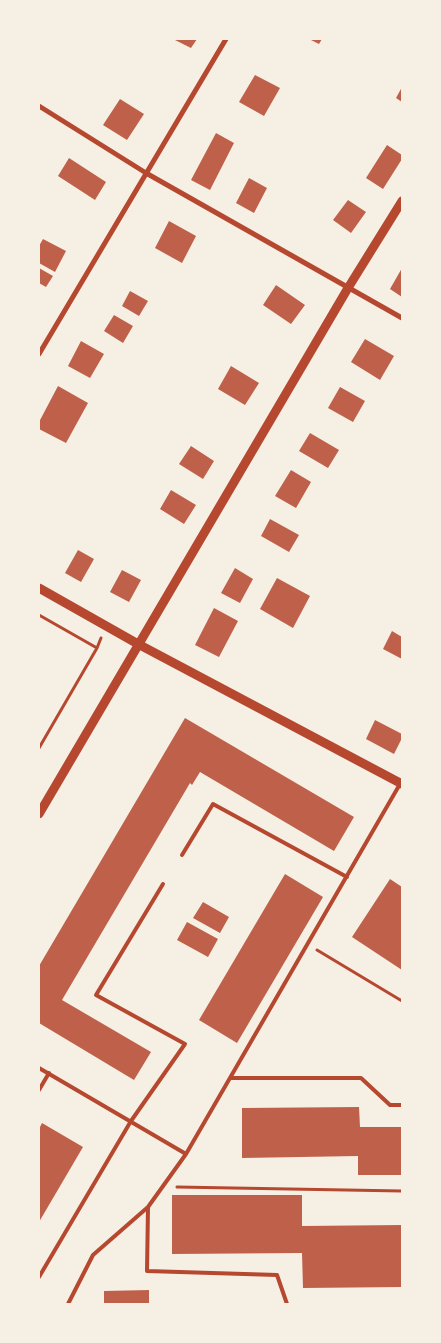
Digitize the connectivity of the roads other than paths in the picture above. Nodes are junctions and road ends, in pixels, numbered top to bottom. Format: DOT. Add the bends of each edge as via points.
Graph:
graph roads {
  1 [pos="226,39"];
  2 [pos="39,106"];
  3 [pos="146,173"];
  4 [pos="402,201"];
  5 [pos="348,288"];
  6 [pos="402,318"];
  7 [pos="39,354"];
  8 [pos="39,588"];
  9 [pos="138,644"];
  10 [pos="402,783"];
  11 [pos="39,814"];
  12 [pos="182,855"];
  13 [pos="347,877"];
  14 [pos="163,884"];
  15 [pos="39,1068"];
  16 [pos="48,1073"];
  17 [pos="230,1078"];
  18 [pos="39,1090"];
  19 [pos="402,1106"];
  20 [pos="131,1121"];
  21 [pos="186,1154"];
  22 [pos="148,1207"];
  23 [pos="39,1277"];
  24 [pos="68,1304"];
  25 [pos="287,1304"];
  1 -- 3 [label="street"];
  2 -- 3 [label="street"];
  3 -- 5 [label="street"];
  3 -- 7 [label="street"];
  4 -- 5 [label="street"];
  5 -- 6 [label="street"];
  5 -- 9 [label="street"];
  8 -- 9 [label="street"];
  9 -- 10 [label="street"];
  9 -- 11 [label="street"];
  10 -- 13 [label="lane"];
  12 -- 13 [label="lane" via="213,804"];
  13 -- 17 [label="lane"];
  14 -- 20 [label="lane" via="96,994 185,1044"];
  15 -- 16 [label="lane"];
  16 -- 18 [label="lane"];
  16 -- 20 [label="lane"];
  17 -- 19 [label="lane" via="361,1078 390,1105"];
  17 -- 21 [label="lane"];
  20 -- 21 [label="lane"];
  20 -- 23 [label="lane"];
  21 -- 22 [label="lane"];
  22 -- 24 [label="lane" via="93,1255"];
  22 -- 25 [label="lane" via="147,1271 277,1275"];
}
